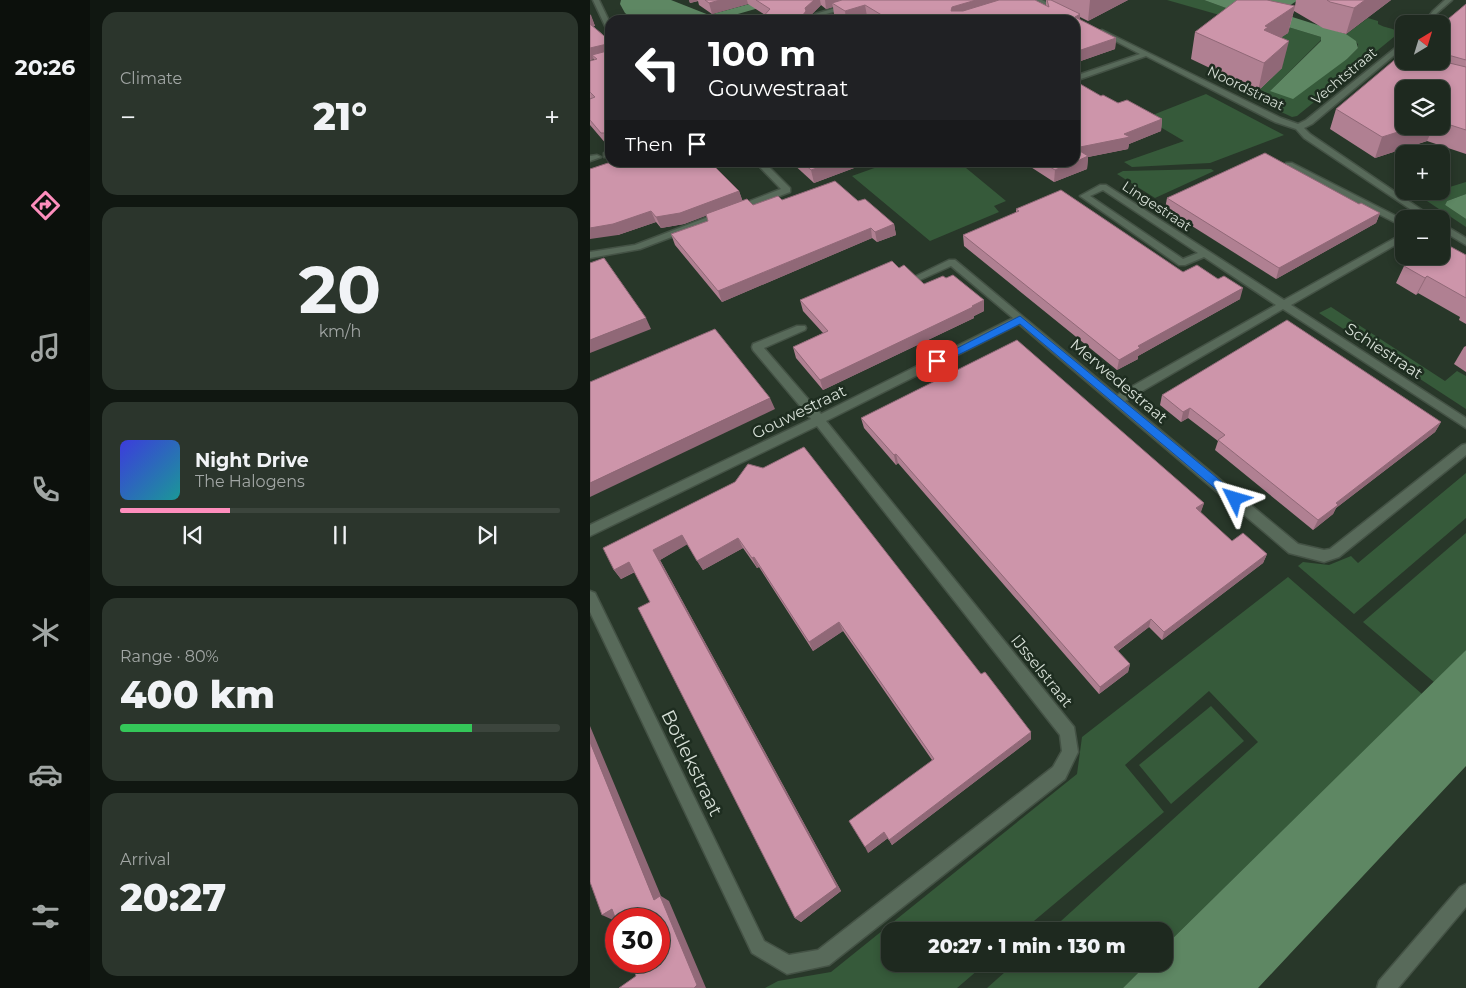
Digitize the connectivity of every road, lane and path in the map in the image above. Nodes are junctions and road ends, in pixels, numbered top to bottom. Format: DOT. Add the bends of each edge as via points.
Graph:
graph roads {
  1 [pos="596,0"];
  2 [pos="1038,0"];
  3 [pos="1449,0"];
  4 [pos="859,3"];
  5 [pos="1064,13"];
  6 [pos="817,15"];
  7 [pos="1433,15"];
  8 [pos="605,19"];
  9 [pos="1090,26"];
  10 [pos="1395,50"];
  11 [pos="1146,54"];
  12 [pos="1381,62"];
  13 [pos="1391,65"];
  14 [pos="1080,78"];
  15 [pos="1299,127"];
  16 [pos="1289,164"];
  17 [pos="764,167"];
  18 [pos="1418,210"];
  19 [pos="1395,219"];
  20 [pos="1450,232"];
  21 [pos="1395,241"];
  22 [pos="1466,242"];
  23 [pos="1204,253"];
  24 [pos="590,255"];
  25 [pos="917,278"];
  26 [pos="1284,305"];
  27 [pos="1020,319"];
  28 [pos="801,328"];
  29 [pos="1117,400"];
  30 [pos="819,420"];
  31 [pos="1466,424"];
  32 [pos="1466,448"];
  33 [pos="590,531"];
  34 [pos="590,597"];
  35 [pos="1466,893"];
  36 [pos="758,947"];
  37 [pos="1386,988"];
  1 -- 8 [label="street"];
  2 -- 5 [label="street"];
  3 -- 7 [label="street"];
  4 -- 6 [label="street"];
  9 -- 11 [label="street, Noordstraat"];
  10 -- 12 [label="street, Vechtstraat"];
  11 -- 14 [label="street"];
  11 -- 15 [label="street, Noordstraat" via="1278,120"];
  12 -- 13 [label="street"];
  12 -- 15 [label="street, Vechtstraat"];
  15 -- 18 [label="street, Noordstraat"];
  16 -- 19 [label="street"];
  17 -- 24 [label="street" via="787,190 637,247"];
  20 -- 22 [label="street"];
  21 -- 26 [label="street"];
  23 -- 26 [label="street, Lingestraat" via="1182,263 1084,196 1103,187"];
  25 -- 27 [label="street, Merwedestraat" via="952,262"];
  26 -- 29 [label="street"];
  26 -- 31 [label="street, Schiestraat"];
  27 -- 29 [label="street, Merwedestraat"];
  27 -- 30 [label="street, Gouwestraat"];
  28 -- 30 [label="street, IJsselstraat" via="757,347"];
  29 -- 32 [label="street, Merwedestraat" via="1294,549 1324,556 1334,552"];
  30 -- 33 [label="street, Gouwestraat"];
  30 -- 36 [label="street, IJsselstraat" via="1068,732 1070,752 1059,773 822,958 787,965"];
  34 -- 36 [label="street, Botlekstraat"];
  35 -- 37 [label="street"];
}
